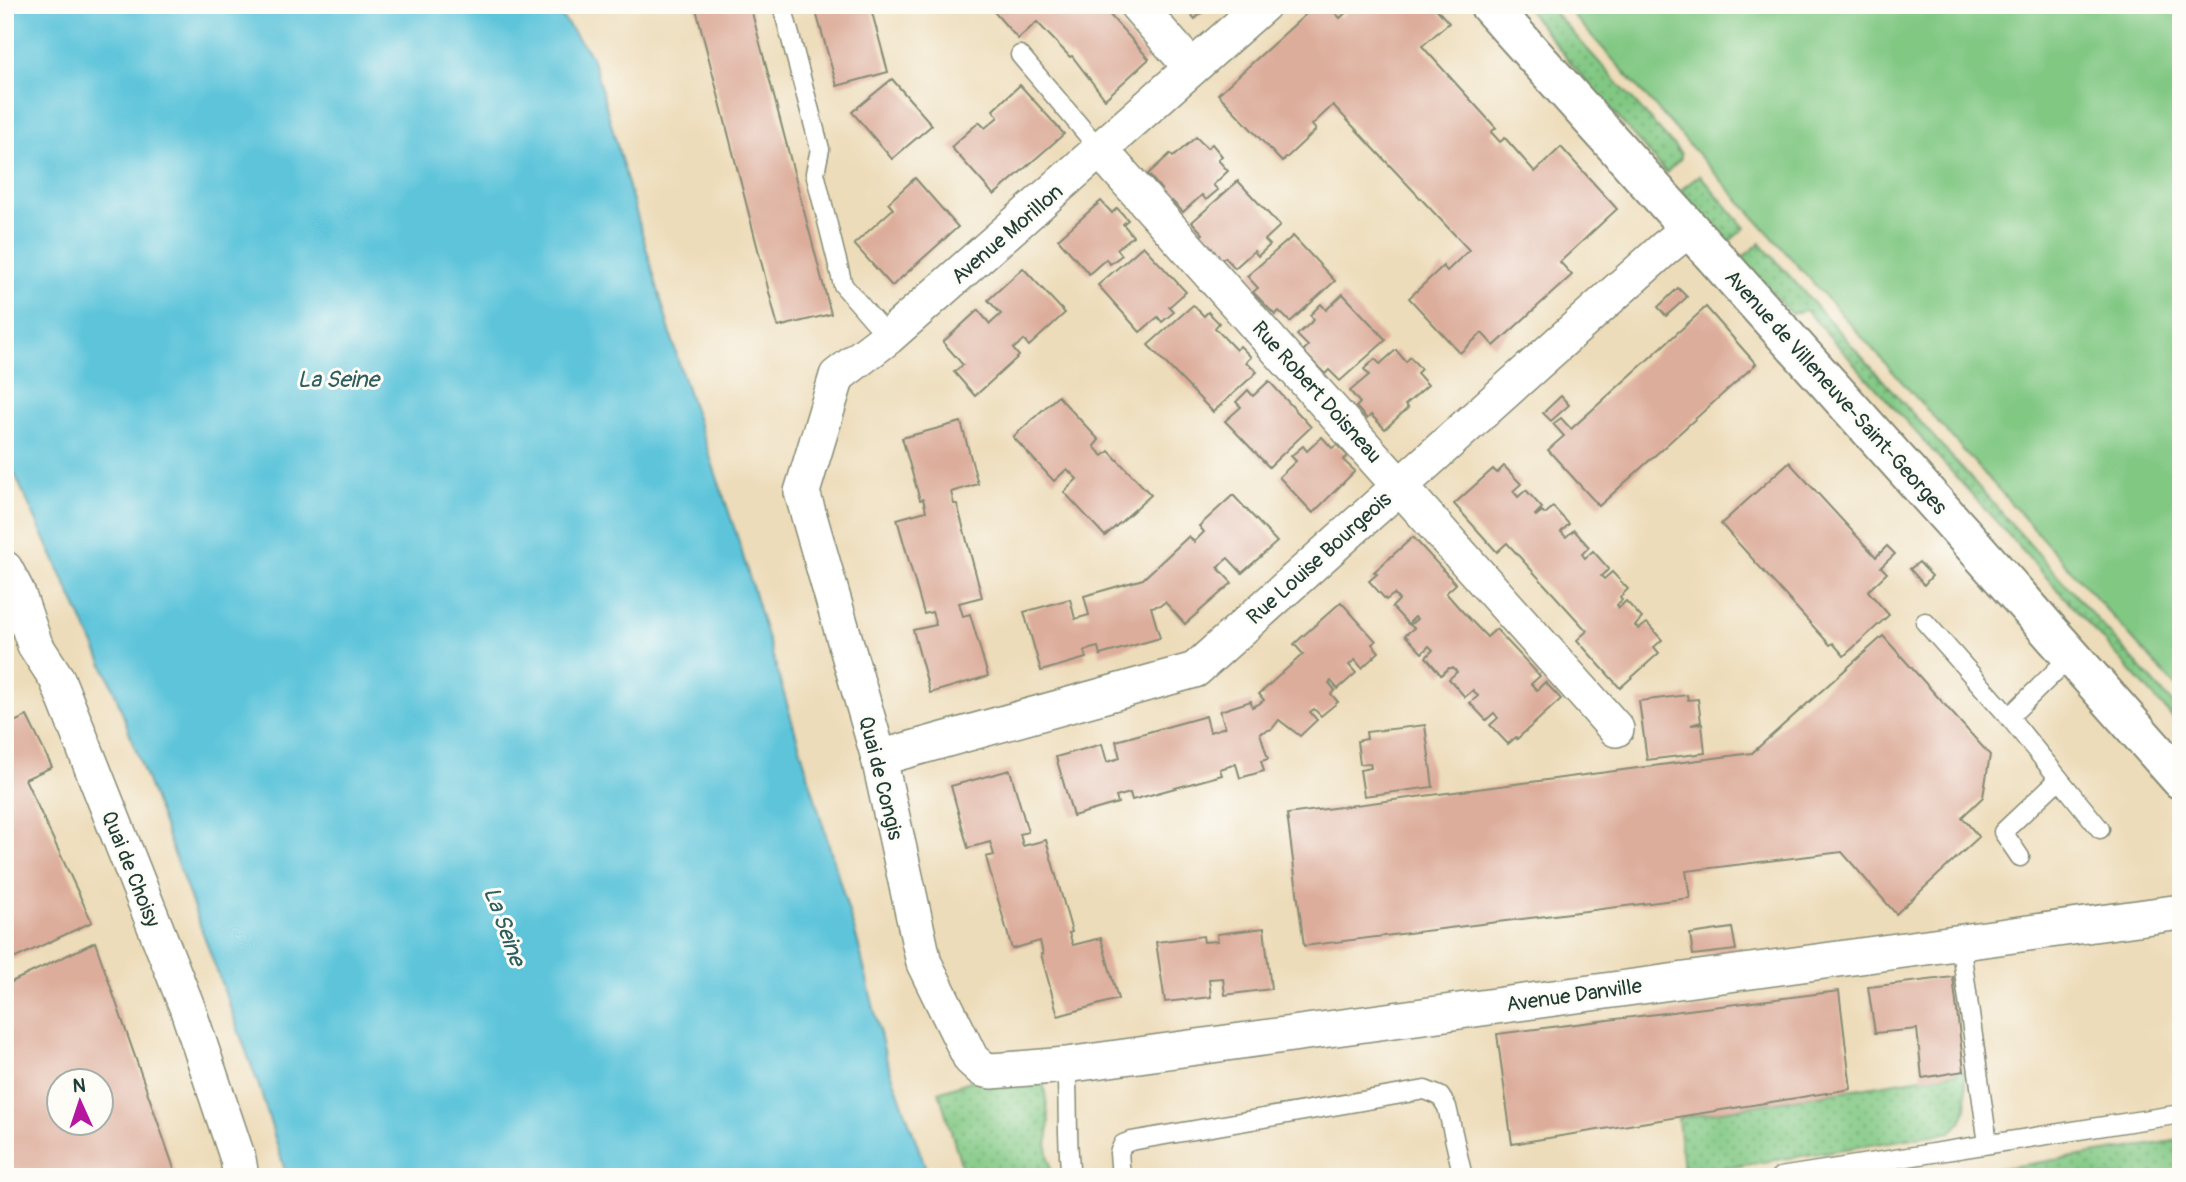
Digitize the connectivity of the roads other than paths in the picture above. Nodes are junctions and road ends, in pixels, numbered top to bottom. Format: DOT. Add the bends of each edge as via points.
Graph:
graph roads {
  1 [pos="782,5"];
  2 [pos="1137,5"];
  3 [pos="1263,5"];
  4 [pos="1489,5"];
  5 [pos="1020,55"];
  6 [pos="1191,67"];
  7 [pos="1101,151"];
  8 [pos="1689,229"];
  9 [pos="888,337"];
  10 [pos="1401,485"];
  11 [pos="802,492"];
  12 [pos="5,569"];
  13 [pos="1925,622"];
  14 [pos="2071,656"];
  15 [pos="2009,717"];
  16 [pos="1616,729"];
  17 [pos="879,758"];
  18 [pos="2060,779"];
  19 [pos="2181,780"];
  20 [pos="2100,830"];
  21 [pos="2020,857"];
  22 [pos="2181,912"];
  23 [pos="1960,942"];
  24 [pos="971,1059"];
  25 [pos="1066,1065"];
  26 [pos="2181,1114"];
  27 [pos="1988,1144"];
  28 [pos="241,1177"];
  29 [pos="1071,1177"];
  30 [pos="1121,1177"];
  31 [pos="1463,1177"];
  32 [pos="1780,1177"];
  1 -- 9 [label="lane" via="820,149 815,173 843,285"];
  2 -- 6 [label="street"];
  3 -- 6 [label="street, Avenue Morillon"];
  4 -- 8 [label="main road, Avenue de Villeneuve-Saint-Georges"];
  5 -- 7 [label="lane"];
  6 -- 7 [label="street, Avenue Morillon"];
  7 -- 9 [label="street, Avenue Morillon"];
  7 -- 10 [label="street, Rue Robert Doisneau"];
  8 -- 10 [label="street, Rue Louise Bourgeois"];
  8 -- 14 [label="main road, Avenue de Villeneuve-Saint-Georges"];
  9 -- 11 [label="street, Avenue Morillon" via="837,376"];
  10 -- 16 [label="street, Rue Robert Doisneau"];
  10 -- 17 [label="street, Rue Louise Bourgeois" via="1195,670"];
  11 -- 17 [label="street, Quai de Congis"];
  12 -- 28 [label="street, Quai de Choisy" via="35,645 57,680 187,1007"];
  13 -- 15 [label="lane"];
  14 -- 15 [label="lane"];
  14 -- 19 [label="main road, Avenue de Villeneuve-Saint-Georges"];
  15 -- 18 [label="lane"];
  17 -- 24 [label="street, Quai de Congis" via="924,963"];
  18 -- 20 [label="lane"];
  18 -- 21 [label="lane" via="2003,832"];
  22 -- 23 [label="street, Avenue Danville"];
  23 -- 25 [label="street, Avenue Danville"];
  23 -- 27 [label="lane"];
  24 -- 25 [label="street, Avenue Danville" via="992,1071"];
  25 -- 29 [label="lane"];
  26 -- 27 [label="lane"];
  27 -- 32 [label="lane"];
  30 -- 31 [label="lane" via="1119,1153 1123,1144 1131,1141 1425,1090 1440,1096 1447,1107"];
}
